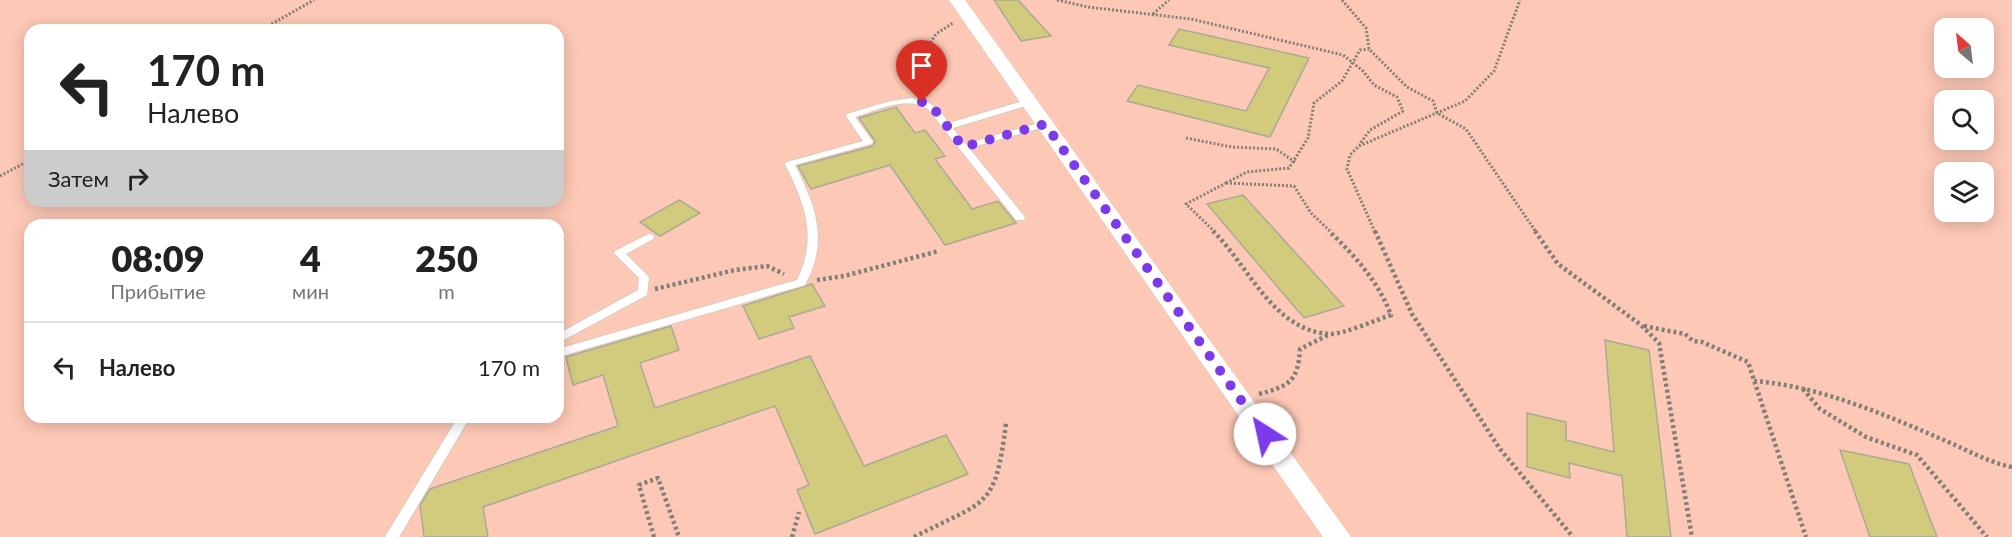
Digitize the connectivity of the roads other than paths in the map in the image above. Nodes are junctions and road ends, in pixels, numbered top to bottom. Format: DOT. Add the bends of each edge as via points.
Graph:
graph roads {
  1 [pos="962,7"];
  2 [pos="1029,102"];
  3 [pos="1045,124"];
  4 [pos="947,127"];
  5 [pos="963,147"];
  6 [pos="1020,218"];
  7 [pos="649,237"];
  8 [pos="564,336"];
  9 [pos="564,351"];
  10 [pos="461,423"];
  11 [pos="392,537"];
  12 [pos="1338,537"];
  1 -- 2 [label="street"];
  2 -- 3 [label="street"];
  2 -- 4 [label="lane"];
  3 -- 5 [label="lane"];
  3 -- 12 [label="street"];
  4 -- 5 [label="lane"];
  4 -- 9 [label="lane" via="931,105 897,102 850,116 868,142 790,164 808,200 814,237 812,265 801,282"];
  5 -- 6 [label="lane"];
  7 -- 8 [label="lane" via="619,253 645,277 643,292"];
  10 -- 11 [label="lane"];
}
